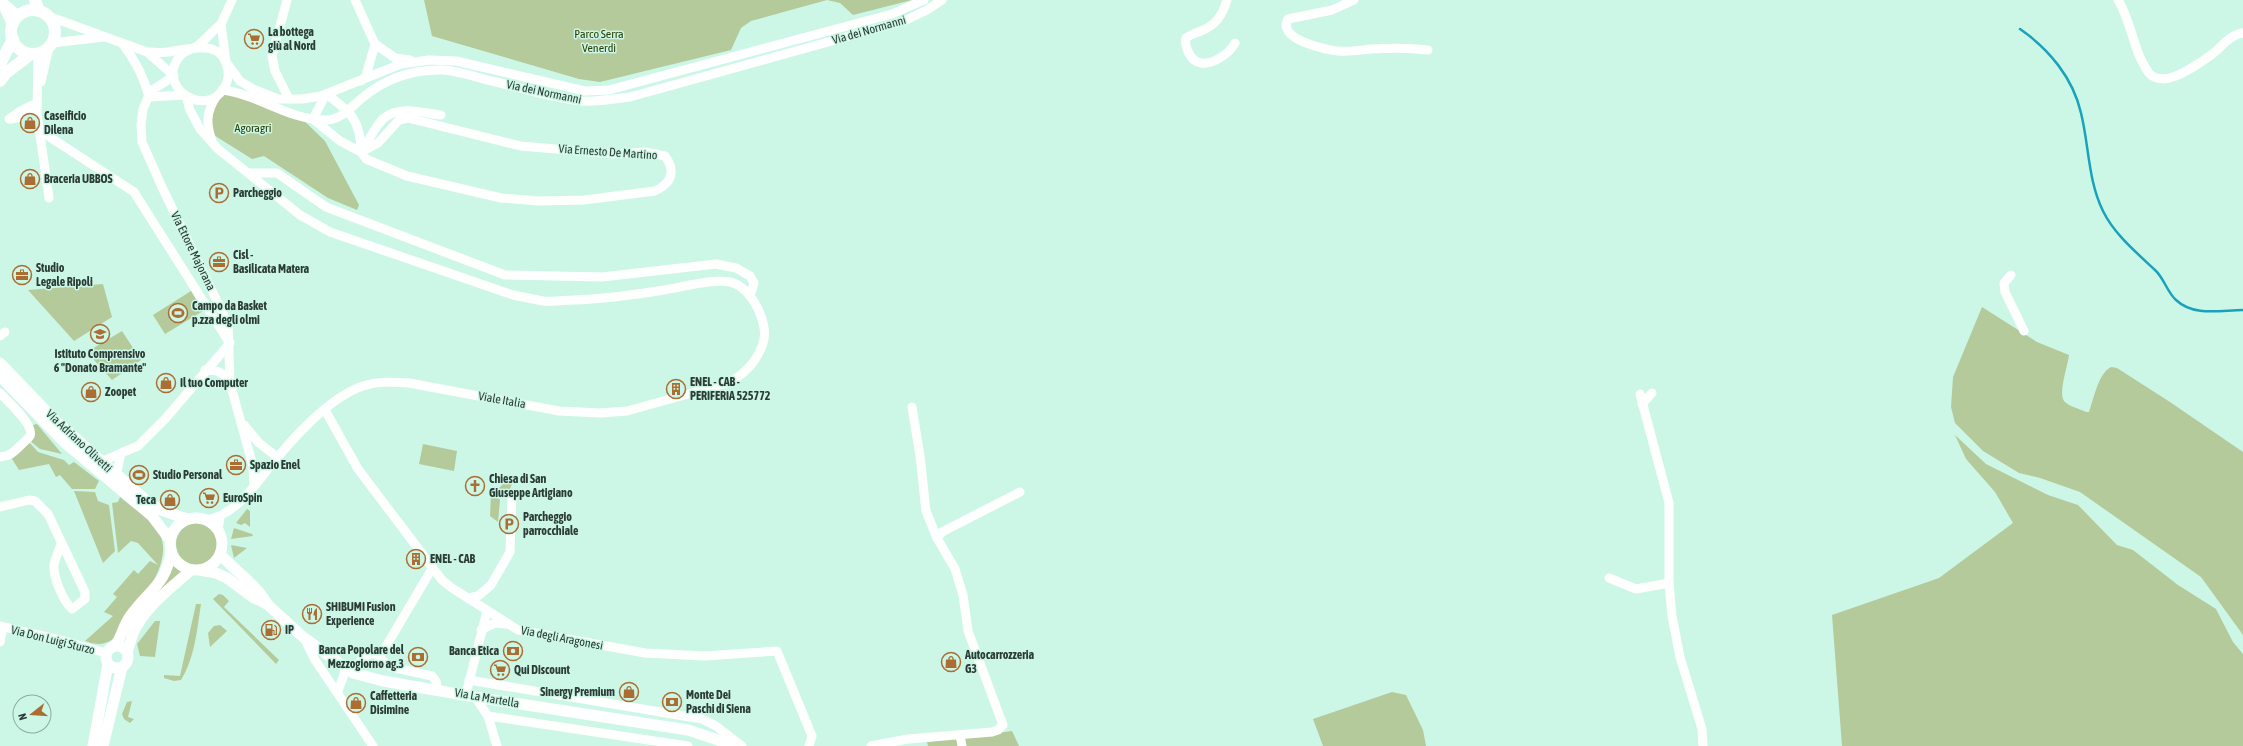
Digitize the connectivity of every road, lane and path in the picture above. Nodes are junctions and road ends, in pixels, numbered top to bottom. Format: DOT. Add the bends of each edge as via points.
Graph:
graph roads {
  1 [pos="1,0"];
  2 [pos="26,0"];
  3 [pos="232,0"];
  4 [pos="287,0"];
  5 [pos="354,0"];
  6 [pos="924,0"];
  7 [pos="942,0"];
  8 [pos="1227,0"];
  9 [pos="1354,0"];
  10 [pos="2118,0"];
  11 [pos="41,9"];
  12 [pos="18,19"];
  13 [pos="221,24"];
  14 [pos="2243,33"];
  15 [pos="108,37"];
  16 [pos="12,39"];
  17 [pos="121,42"];
  18 [pos="1235,43"];
  19 [pos="375,44"];
  20 [pos="50,45"];
  21 [pos="196,46"];
  22 [pos="1428,50"];
  23 [pos="147,52"];
  24 [pos="34,54"];
  25 [pos="415,61"];
  26 [pos="226,62"];
  27 [pos="0,64"];
  28 [pos="174,76"];
  29 [pos="0,81"];
  30 [pos="359,82"];
  31 [pos="219,94"];
  32 [pos="326,94"];
  33 [pos="185,95"];
  34 [pos="149,97"];
  35 [pos="289,99"];
  36 [pos="37,103"];
  37 [pos="348,110"];
  38 [pos="37,114"];
  39 [pos="441,116"];
  40 [pos="313,119"];
  41 [pos="39,130"];
  42 [pos="213,144"];
  43 [pos="361,152"];
  44 [pos="248,173"];
  45 [pos="49,198"];
  46 [pos="2010,275"];
  47 [pos="750,296"];
  48 [pos="2024,331"];
  49 [pos="230,343"];
  50 [pos="0,363"];
  51 [pos="205,370"];
  52 [pos="0,376"];
  53 [pos="230,383"];
  54 [pos="0,393"];
  55 [pos="1652,393"];
  56 [pos="1640,394"];
  57 [pos="1642,404"];
  58 [pos="912,408"];
  59 [pos="325,410"];
  60 [pos="241,422"];
  61 [pos="121,453"];
  62 [pos="0,457"];
  63 [pos="277,458"];
  64 [pos="101,462"];
  65 [pos="116,475"];
  66 [pos="254,486"];
  67 [pos="1020,492"];
  68 [pos="512,495"];
  69 [pos="0,507"];
  70 [pos="220,517"];
  71 [pos="187,519"];
  72 [pos="206,520"];
  73 [pos="218,530"];
  74 [pos="937,538"];
  75 [pos="61,544"];
  76 [pos="170,544"];
  77 [pos="220,554"];
  78 [pos="433,567"];
  79 [pos="195,570"];
  80 [pos="1609,578"];
  81 [pos="1669,583"];
  82 [pos="468,598"];
  83 [pos="267,604"];
  84 [pos="487,611"];
  85 [pos="507,624"];
  86 [pos="2,626"];
  87 [pos="481,630"];
  88 [pos="303,637"];
  89 [pos="0,642"];
  90 [pos="116,645"];
  91 [pos="127,651"];
  92 [pos="379,658"];
  93 [pos="107,659"];
  94 [pos="122,666"];
  95 [pos="350,671"];
  96 [pos="469,680"];
  97 [pos="438,690"];
  98 [pos="338,692"];
  99 [pos="470,696"];
  100 [pos="488,716"];
  101 [pos="716,726"];
  102 [pos="960,735"];
  103 [pos="708,737"];
  104 [pos="921,742"];
  105 [pos="735,745"];
  106 [pos="92,746"];
  107 [pos="103,746"];
  108 [pos="373,746"];
  109 [pos="497,746"];
  110 [pos="688,746"];
  111 [pos="808,746"];
  112 [pos="871,746"];
  113 [pos="962,746"];
  114 [pos="1703,746"];
  1 -- 12 [label="street"];
  2 -- 12 [label="main road"];
  3 -- 13 [label="street"];
  4 -- 35 [label="street" via="272,56 275,71"];
  5 -- 19 [label="street"];
  6 -- 25 [label="street, Via dei Normanni" via="892,14 609,90 585,91 456,61"];
  7 -- 37 [label="street, Via dei Normanni" via="904,21 630,97 581,101 455,72 431,70 412,71 396,77 372,90"];
  8 -- 18 [label="street" via="1218,21 1186,38 1186,46 1191,56 1203,64 1225,56"];
  9 -- 22 [label="street" via="1332,10 1288,19 1286,24 1289,32 1300,41 1336,51"];
  10 -- 14 [label="street" via="2145,65 2159,80 2183,72 2212,55 2234,36"];
  11 -- 12 [label="main road" via="30,11"];
  11 -- 15 [label="street"];
  11 -- 20 [label="main road" via="55,29"];
  12 -- 16 [label="main road"];
  13 -- 21 [label="street"];
  13 -- 26 [label="street"];
  15 -- 17 [label="street"];
  15 -- 20 [label="street"];
  16 -- 24 [label="main road" via="22,50"];
  16 -- 27 [label="main road"];
  17 -- 23 [label="street"];
  17 -- 34 [label="street" via="136,60"];
  19 -- 25 [label="street" via="395,58"];
  19 -- 30 [label="street" via="366,76"];
  20 -- 24 [label="main road"];
  20 -- 36 [label="street"];
  21 -- 23 [label="street" via="168,52"];
  21 -- 26 [label="street" via="214,49"];
  21 -- 28 [label="street" via="177,60"];
  23 -- 28 [label="street"];
  24 -- 29 [label="main road" via="6,73"];
  24 -- 36 [label="street"];
  25 -- 30 [label="street, Via dei Normanni" via="401,64"];
  26 -- 31 [label="street" via="228,78"];
  26 -- 35 [label="street, Via dei Normanni" via="240,81 253,89 278,99"];
  28 -- 33 [label="street" via="176,84"];
  28 -- 34 [label="street, Via Ettore Majorana" via="151,91"];
  30 -- 32 [label="street, Via dei Normanni"];
  31 -- 33 [label="street" via="201,101"];
  31 -- 40 [label="street, Via dei Normanni" via="249,96"];
  31 -- 42 [label="street" via="210,107 207,119"];
  32 -- 35 [label="street, Via dei Normanni"];
  32 -- 37 [label="street"];
  32 -- 40 [label="street"];
  33 -- 34 [label="street"];
  33 -- 42 [label="street, Viale Italia" via="200,129"];
  34 -- 49 [label="street, Via Ettore Majorana" via="143,109 142,142 225,315"];
  36 -- 38 [label="street"];
  36 -- 38 [label="street" via="9,119"];
  37 -- 40 [label="street, Via dei Normanni" via="342,116 328,120"];
  37 -- 43 [label="street" via="354,119"];
  38 -- 41 [label="street"];
  39 -- 43 [label="street" via="401,110 393,113 383,119"];
  40 -- 43 [label="street" via="340,141"];
  41 -- 45 [label="street"];
  41 -- 49 [label="street, Via Ettore Majorana" via="134,192"];
  42 -- 44 [label="street, Viale Italia"];
  43 -- 43 [label="street, Via Ernesto De Martino" via="366,159 407,176 501,198 539,201 584,200 655,191 663,188 672,174 665,156 657,153 614,154 521,146 408,118 399,120 378,143"];
  44 -- 47 [label="street, Viale Italia" via="300,215 330,232 513,295 544,301 608,299 731,282 744,288"];
  44 -- 47 [label="street, Viale Italia" via="277,173 326,207 505,275 602,277 716,264 736,268 750,276 754,282"];
  46 -- 48 [label="street" via="2004,283 2005,292"];
  47 -- 59 [label="street, Viale Italia" via="761,318 765,337 760,352 751,366 741,376 728,383 668,401 628,411 600,414 559,411 409,383 388,382 364,385 351,390"];
  49 -- 51 [label="street"];
  49 -- 53 [label="street"];
  50 -- 64 [label="street, Via Adriano Olivetti" via="57,422"];
  51 -- 53 [label="street" via="216,370 224,374"];
  51 -- 61 [label="street" via="166,418 138,446"];
  52 -- 76 [label="street, Via Adriano Olivetti" via="64,442 152,516"];
  53 -- 60 [label="street"];
  54 -- 62 [label="street" via="31,430 27,440 9,456"];
  55 -- 57 [label="street"];
  56 -- 57 [label="street"];
  57 -- 81 [label="street" via="1669,503"];
  58 -- 74 [label="street" via="918,429 926,511"];
  59 -- 63 [label="street, Viale Italia"];
  59 -- 78 [label="street, Via degli Aragonesi" via="358,469"];
  60 -- 63 [label="street" via="259,443"];
  60 -- 66 [label="street" via="253,466"];
  61 -- 64 [label="street"];
  61 -- 65 [label="street"];
  63 -- 66 [label="street, Viale Italia"];
  64 -- 65 [label="street, Via Adriano Olivetti"];
  65 -- 71 [label="street, Via Adriano Olivetti" via="160,510"];
  66 -- 70 [label="street, Viale Italia" via="245,498"];
  67 -- 74 [label="street" via="942,532"];
  68 -- 82 [label="street" via="510,552 491,585 478,596"];
  69 -- 75 [label="street" via="35,501 48,514"];
  70 -- 72 [label="street, Viale Italia"];
  70 -- 73 [label="street"];
  71 -- 72 [label="street"];
  71 -- 76 [label="street" via="174,530"];
  72 -- 73 [label="street"];
  73 -- 77 [label="street" via="222,544"];
  74 -- 102 [label="street" via="955,569 964,599 968,631 984,660 1003,725 998,730 986,728"];
  75 -- 75 [label="street" via="85,592 85,599 72,609 59,588 54,566"];
  76 -- 79 [label="street" via="174,558 181,565"];
  76 -- 90 [label="street" via="169,566 157,586 132,613"];
  77 -- 79 [label="street" via="213,564"];
  77 -- 83 [label="street, Via La Martella" via="261,593"];
  78 -- 82 [label="street, Via degli Aragonesi" via="442,580"];
  78 -- 92 [label="street"];
  79 -- 83 [label="street, Via La Martella" via="216,573 227,578 254,598"];
  79 -- 91 [label="street" via="170,586 134,631"];
  80 -- 81 [label="street" via="1636,589"];
  81 -- 114 [label="street" via="1675,646 1702,729"];
  82 -- 84 [label="street, Via degli Aragonesi"];
  83 -- 88 [label="street, Via La Martella"];
  84 -- 85 [label="street, Via degli Aragonesi"];
  84 -- 87 [label="street"];
  85 -- 87 [label="street" via="495,622"];
  85 -- 111 [label="street, Via degli Aragonesi" via="518,630 645,653 705,656 777,651 812,736"];
  86 -- 89 [label="street"];
  86 -- 93 [label="street, Via Don Luigi Sturzo" via="64,641"];
  87 -- 96 [label="street"];
  88 -- 95 [label="street, Via La Martella"];
  88 -- 98 [label="street" via="315,660"];
  90 -- 91 [label="street"];
  90 -- 93 [label="street" via="110,648"];
  91 -- 94 [label="street" via="128,658"];
  92 -- 95 [label="street" via="373,653 367,654"];
  92 -- 97 [label="street" via="391,667 432,676"];
  93 -- 94 [label="street" via="117,668"];
  93 -- 106 [label="street"];
  94 -- 107 [label="street"];
  95 -- 97 [label="street, Via La Martella" via="383,681"];
  95 -- 98 [label="street"];
  96 -- 99 [label="street"];
  96 -- 101 [label="street" via="702,719"];
  97 -- 99 [label="street, Via La Martella"];
  98 -- 108 [label="street"];
  99 -- 100 [label="street"];
  99 -- 103 [label="street, Via La Martella" via="688,730"];
  100 -- 109 [label="street"];
  100 -- 110 [label="street"];
  101 -- 103 [label="street"];
  101 -- 105 [label="street"];
  102 -- 104 [label="street"];
  102 -- 113 [label="street"];
  103 -- 105 [label="street, Via La Martella"];
  104 -- 112 [label="street"];
}
